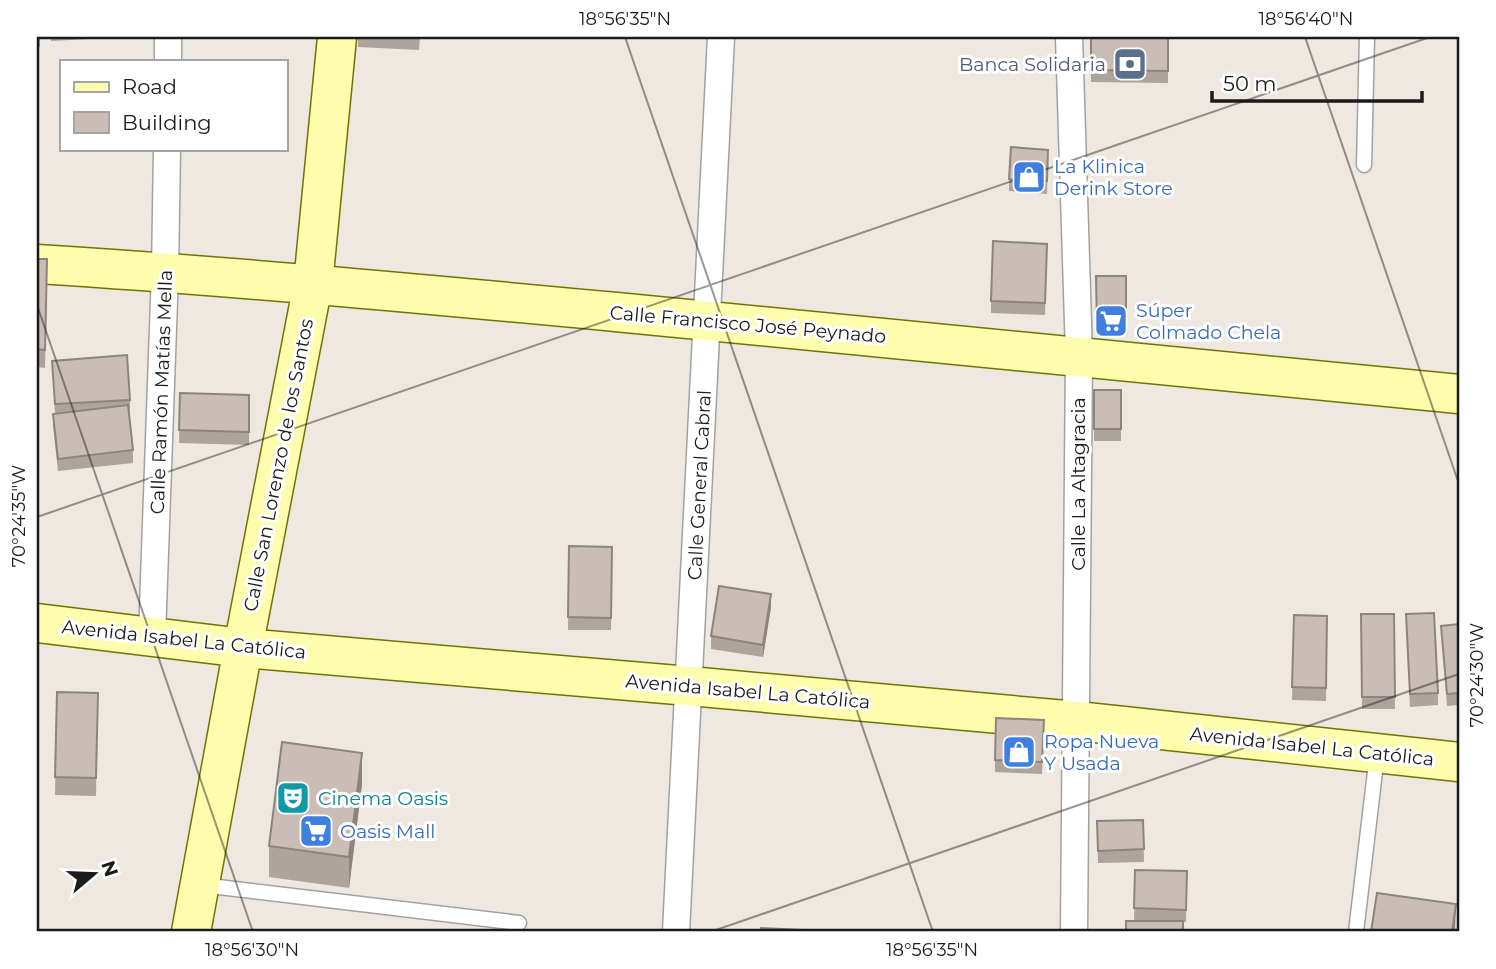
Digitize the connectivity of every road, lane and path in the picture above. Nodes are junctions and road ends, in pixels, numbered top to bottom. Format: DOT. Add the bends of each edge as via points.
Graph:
graph roads {
  1 [pos="168,37"];
  2 [pos="337,37"];
  3 [pos="721,37"];
  4 [pos="1069,37"];
  5 [pos="1367,37"];
  6 [pos="168,60"];
  7 [pos="167,150"];
  8 [pos="1364,165"];
  9 [pos="37,264"];
  10 [pos="165,272"];
  11 [pos="313,284"];
  12 [pos="708,320"];
  13 [pos="1079,355"];
  14 [pos="1459,394"];
  15 [pos="37,623"];
  16 [pos="152,636"];
  17 [pos="243,648"];
  18 [pos="689,686"];
  19 [pos="1077,721"];
  20 [pos="1377,753"];
  21 [pos="1459,762"];
  22 [pos="201,885"];
  23 [pos="519,923"];
  24 [pos="191,932"];
  25 [pos="676,932"];
  26 [pos="1074,932"];
  27 [pos="1356,932"];
  1 -- 6 [label="street"];
  2 -- 11 [label="street, Calle San Lorenzo de los Santos"];
  3 -- 12 [label="street, Calle General Cabral"];
  4 -- 13 [label="street, Calle La Altagracia"];
  5 -- 8 [label="lane"];
  7 -- 10 [label="street, Calle Ramón Matías Mella"];
  9 -- 10 [label="street, Calle Francisco José Peynado"];
  10 -- 11 [label="street, Calle Francisco José Peynado"];
  10 -- 16 [label="street, Calle Ramón Matías Mella"];
  11 -- 12 [label="street, Calle Francisco José Peynado"];
  11 -- 17 [label="street, Calle San Lorenzo de los Santos"];
  12 -- 13 [label="street, Calle Francisco José Peynado"];
  12 -- 18 [label="street, Calle General Cabral"];
  13 -- 14 [label="street, Calle Francisco José Peynado"];
  13 -- 19 [label="street, Calle La Altagracia"];
  15 -- 16 [label="street, Avenida Isabel La Católica"];
  16 -- 17 [label="street, Avenida Isabel La Católica"];
  17 -- 18 [label="street, Avenida Isabel La Católica"];
  17 -- 22 [label="street, Calle San Lorenzo de los Santos"];
  18 -- 19 [label="street, Avenida Isabel La Católica"];
  18 -- 25 [label="street, Calle General Cabral"];
  19 -- 20 [label="street, Avenida Isabel La Católica"];
  19 -- 26 [label="street, Calle La Altagracia"];
  20 -- 21 [label="street, Avenida Isabel La Católica"];
  20 -- 27 [label="lane"];
  22 -- 23 [label="lane"];
  22 -- 24 [label="street, Calle San Lorenzo de los Santos"];
}
